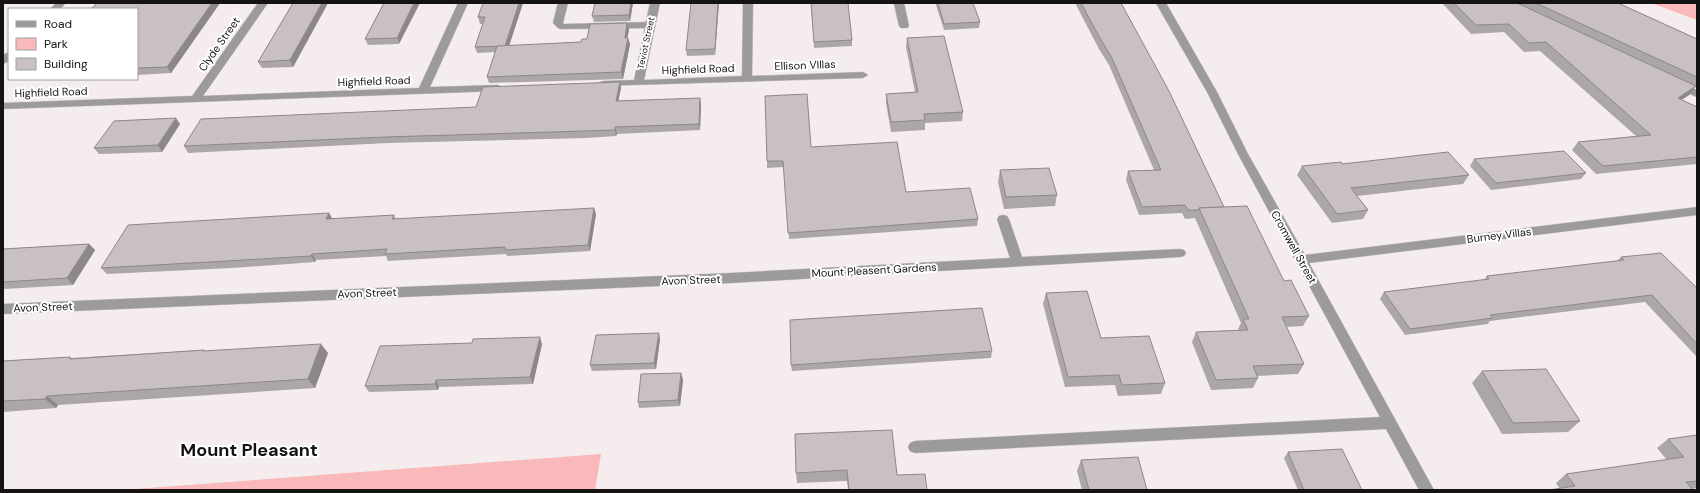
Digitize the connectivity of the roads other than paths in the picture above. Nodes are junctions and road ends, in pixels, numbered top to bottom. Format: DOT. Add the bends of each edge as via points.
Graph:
graph roads {
  1 [pos="263,3"];
  2 [pos="463,3"];
  3 [pos="563,3"];
  4 [pos="655,3"];
  5 [pos="748,3"];
  6 [pos="899,3"];
  7 [pos="1161,3"];
  8 [pos="650,25"];
  9 [pos="904,26"];
  10 [pos="863,75"];
  11 [pos="747,79"];
  12 [pos="1668,81"];
  13 [pos="638,83"];
  14 [pos="595,85"];
  15 [pos="509,88"];
  16 [pos="423,91"];
  17 [pos="1697,94"];
  18 [pos="195,99"];
  19 [pos="3,106"];
  20 [pos="1697,211"];
  21 [pos="1004,218"];
  22 [pos="1180,253"];
  23 [pos="1301,260"];
  24 [pos="1017,262"];
  25 [pos="731,278"];
  26 [pos="3,309"];
  27 [pos="1390,422"];
  28 [pos="915,447"];
  29 [pos="1427,490"];
  1 -- 18 [label="street, Clyde Street"];
  2 -- 16 [label="street"];
  3 -- 8 [label="street" via="558,23 561,26"];
  4 -- 8 [label="street, Teviot Street"];
  5 -- 11 [label="street"];
  6 -- 9 [label="street"];
  7 -- 23 [label="street, Cromwell Street" via="1212,92"];
  8 -- 13 [label="street, Teviot Street"];
  10 -- 11 [label="street, Ellison VIllas"];
  11 -- 13 [label="street, Highfield Road"];
  12 -- 17 [label="street"];
  13 -- 14 [label="street, Highfield Road"];
  15 -- 16 [label="street, Highfield Road"];
  16 -- 18 [label="street, Highfield Road"];
  18 -- 19 [label="street, Highfield Road"];
  20 -- 23 [label="street, Burney Villas"];
  21 -- 24 [label="street"];
  22 -- 24 [label="street, Mount Pleasent Gardens"];
  23 -- 27 [label="street, Cromwell Street"];
  24 -- 25 [label="street, Mount Pleasent Gardens"];
  25 -- 26 [label="street, Avon Street"];
  27 -- 28 [label="street"];
  27 -- 29 [label="street, Cromwell Street"];
}
